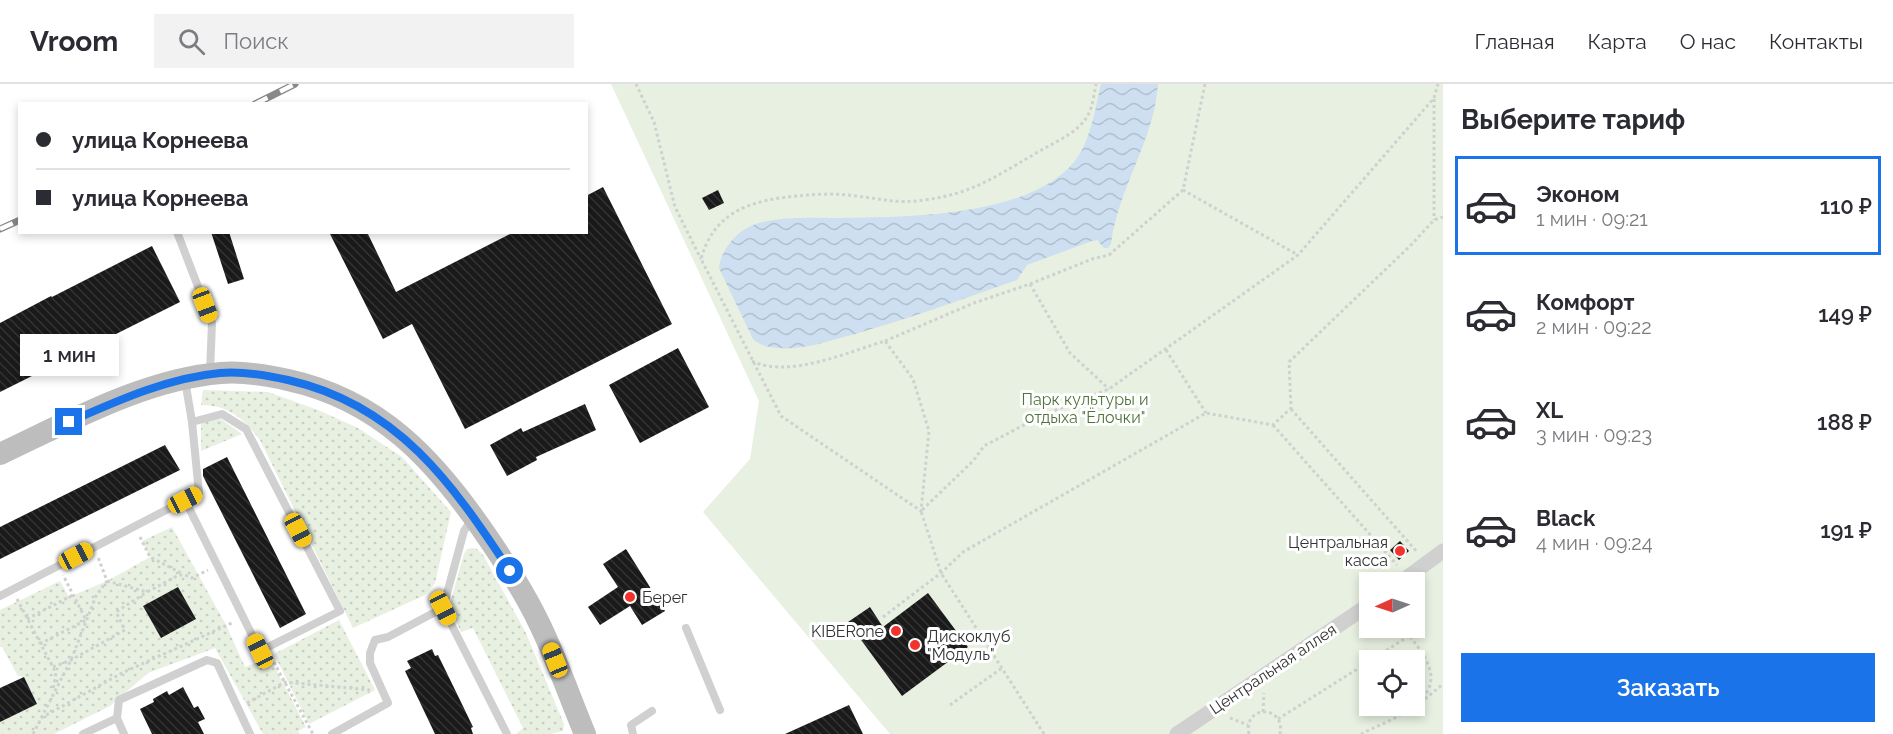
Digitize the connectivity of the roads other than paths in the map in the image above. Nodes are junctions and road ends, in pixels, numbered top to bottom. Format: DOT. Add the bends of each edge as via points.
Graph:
graph roads {
  1 [pos="178,234"];
  2 [pos="210,374"];
  3 [pos="185,379"];
  4 [pos="192,422"];
  5 [pos="0,454"];
  6 [pos="185,500"];
  7 [pos="474,517"];
  8 [pos="1443,550"];
  9 [pos="1415,572"];
  10 [pos="0,596"];
  11 [pos="443,608"];
  12 [pos="1359,611"];
  13 [pos="686,628"];
  14 [pos="720,710"];
  15 [pos="652,711"];
  16 [pos="117,718"];
  17 [pos="82,734"];
  18 [pos="124,734"];
  19 [pos="250,734"];
  20 [pos="332,734"];
  21 [pos="507,734"];
  22 [pos="585,734"];
  23 [pos="633,734"];
  24 [pos="1177,734"];
  1 -- 2 [label="lane" via="212,323"];
  2 -- 3 [label="street"];
  2 -- 7 [label="street" via="263,374 312,386 350,402 422,453"];
  3 -- 4 [label="lane"];
  3 -- 5 [label="street" via="120,400"];
  4 -- 6 [label="lane" via="199,493"];
  4 -- 6 [label="lane" via="222,414 246,429 340,611 260,651"];
  6 -- 10 [label="lane"];
  7 -- 11 [label="lane" via="464,531"];
  7 -- 22 [label="street" via="530,606"];
  8 -- 9 [label="street"];
  11 -- 20 [label="lane" via="388,638 375,640 370,663 388,703"];
  11 -- 21 [label="lane"];
  12 -- 24 [label="street, Центральная аллея"];
  13 -- 14 [label="lane"];
  15 -- 23 [label="lane" via="631,725"];
  16 -- 17 [label="lane"];
  16 -- 18 [label="lane"];
  16 -- 19 [label="lane" via="119,700 207,660 217,663"];
}
